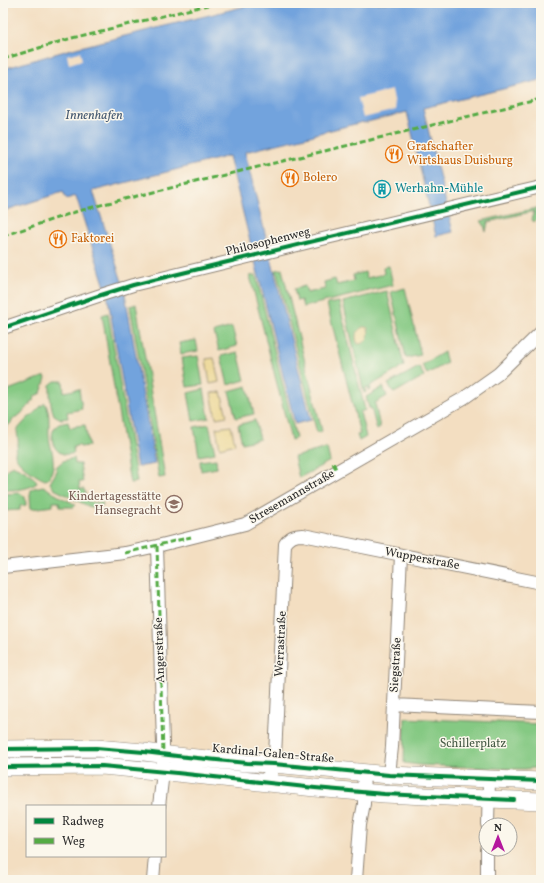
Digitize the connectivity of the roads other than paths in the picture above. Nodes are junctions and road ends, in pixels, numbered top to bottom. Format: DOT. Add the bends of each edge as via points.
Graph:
graph roads {
  1 [pos="541,187"];
  2 [pos="3,328"];
  3 [pos="541,332"];
  4 [pos="302,535"];
  5 [pos="157,546"];
  6 [pos="401,555"];
  7 [pos="3,567"];
  8 [pos="541,583"];
  9 [pos="394,705"];
  10 [pos="541,712"];
  11 [pos="3,749"];
  12 [pos="162,754"];
  13 [pos="274,764"];
  14 [pos="3,767"];
  15 [pos="162,772"];
  16 [pos="363,772"];
  17 [pos="389,775"];
  18 [pos="489,779"];
  19 [pos="541,781"];
  20 [pos="261,782"];
  21 [pos="364,792"];
  22 [pos="488,799"];
  23 [pos="541,800"];
  24 [pos="160,805"];
  25 [pos="488,817"];
  26 [pos="155,857"];
  27 [pos="488,857"];
  28 [pos="153,880"];
  29 [pos="356,880"];
  30 [pos="487,880"];
  1 -- 2 [label="street, Philosophenweg" via="126,288"];
  3 -- 5 [label="street, Stresemannstraße" via="498,374 464,398 244,524"];
  4 -- 6 [label="street, Wupperstraße"];
  4 -- 13 [label="street, Werrastraße" via="290,538 285,544"];
  5 -- 7 [label="street, Stresemannstraße" via="125,553"];
  5 -- 12 [label="street, Angerstraße"];
  6 -- 8 [label="street, Wupperstraße"];
  6 -- 9 [label="street, Siegstraße"];
  9 -- 10 [label="street"];
  9 -- 17 [label="street, Siegstraße"];
  11 -- 12 [label="main road, Kardinal-Galen-Straße" via="96,748"];
  12 -- 13 [label="main road, Kardinal-Galen-Straße"];
  12 -- 15 [label="street, Angerstraße"];
  13 -- 16 [label="main road, Kardinal-Galen-Straße"];
  13 -- 20 [label="street, Kardinal-Galen-Straße" via="272,774"];
  14 -- 15 [label="main road" via="102,766"];
  15 -- 20 [label="main road"];
  15 -- 24 [label="street, Angerstraße"];
  16 -- 17 [label="main road, Kardinal-Galen-Straße"];
  16 -- 21 [label="street"];
  17 -- 18 [label="main road, Kardinal-Galen-Straße"];
  18 -- 19 [label="main road, Kardinal-Galen-Straße"];
  18 -- 22 [label="street"];
  20 -- 21 [label="main road"];
  21 -- 22 [label="main road"];
  21 -- 29 [label="street"];
  22 -- 23 [label="main road"];
  22 -- 25 [label="street"];
  26 -- 28 [label="street"];
  27 -- 30 [label="street"];
}
